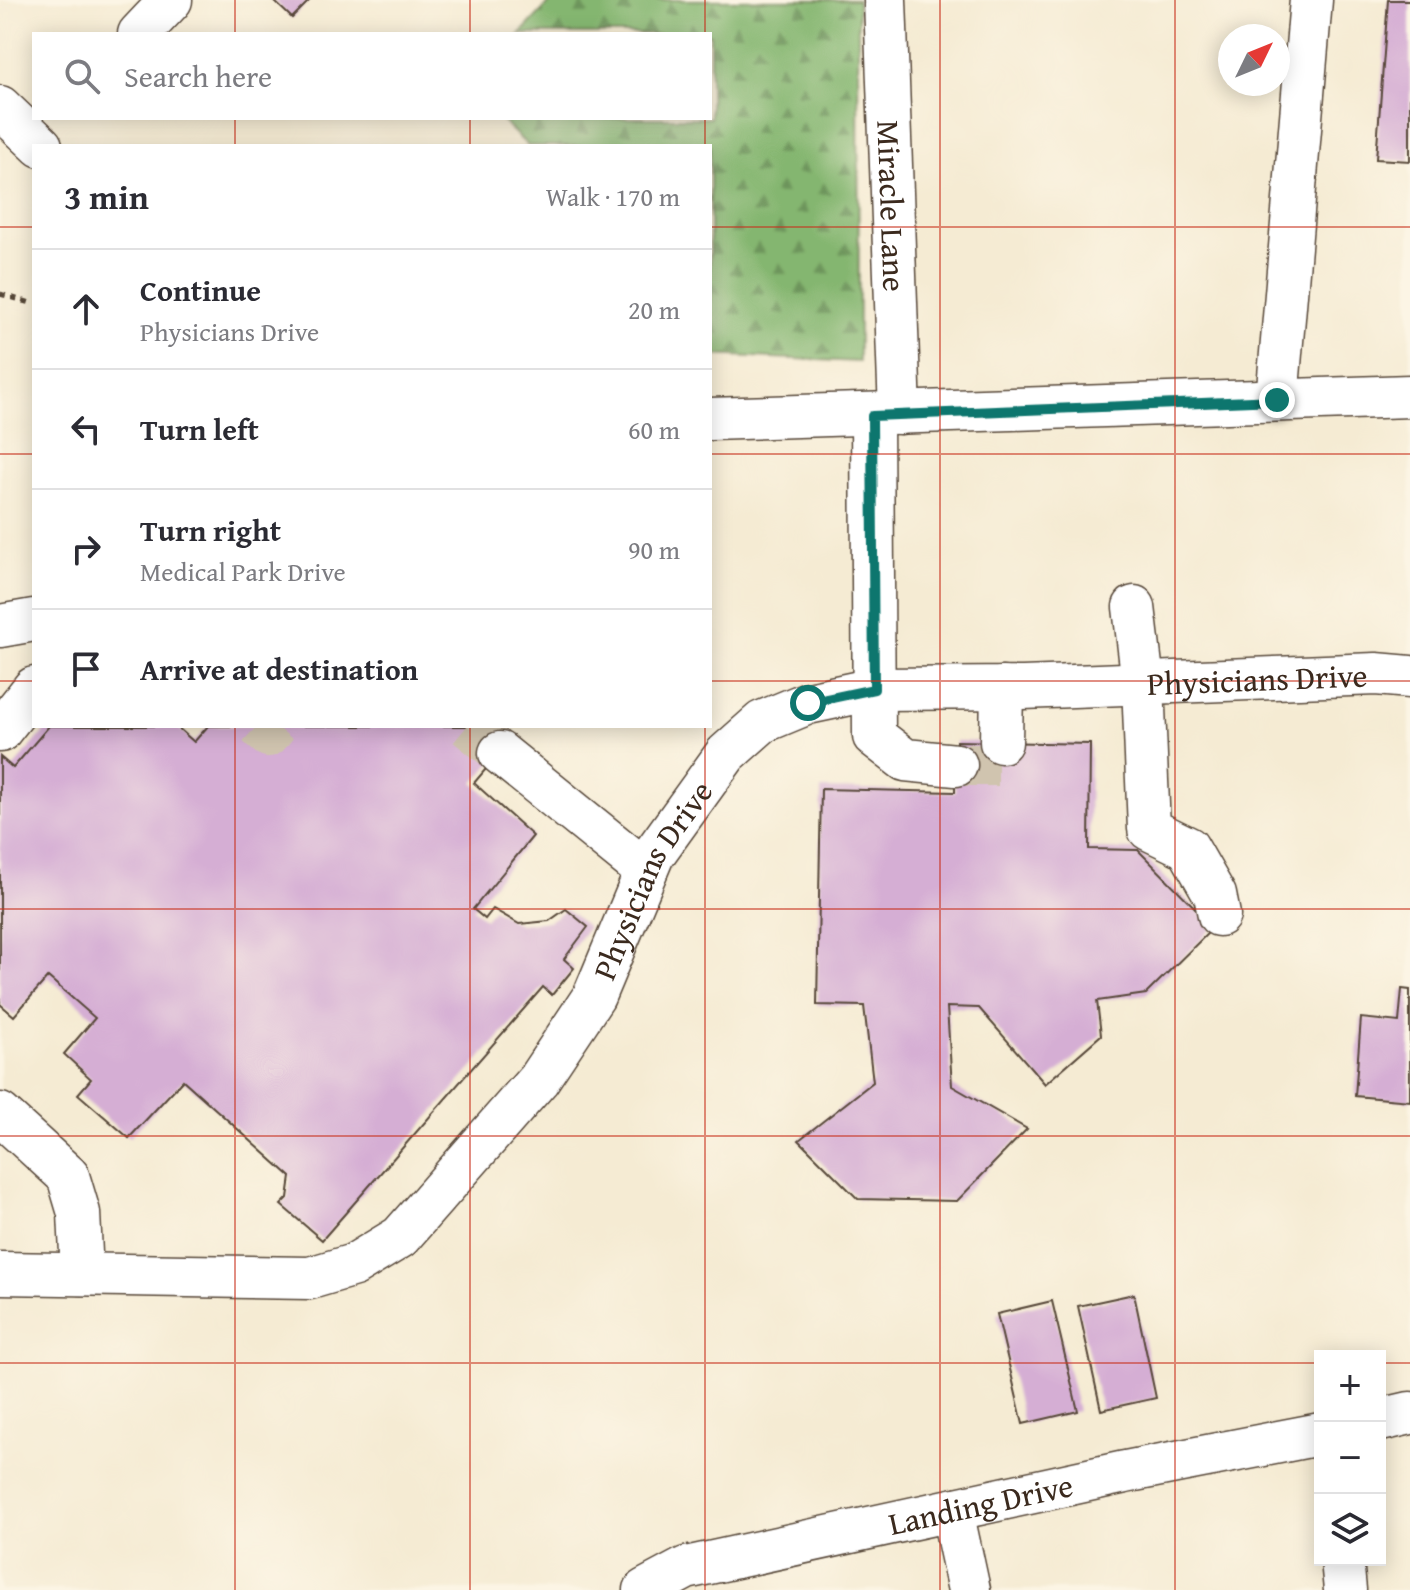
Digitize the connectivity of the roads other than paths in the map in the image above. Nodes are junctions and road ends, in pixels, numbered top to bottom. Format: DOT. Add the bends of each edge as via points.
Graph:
graph roads {
  1 [pos="171,0"];
  2 [pos="885,0"];
  3 [pos="1311,0"];
  4 [pos="141,32"];
  5 [pos="0,107"];
  6 [pos="46,135"];
  7 [pos="1410,396"];
  8 [pos="1277,400"];
  9 [pos="886,414"];
  10 [pos="712,419"];
  11 [pos="1134,607"];
  12 [pos="32,620"];
  13 [pos="0,626"];
  14 [pos="1410,677"];
  15 [pos="1143,683"];
  16 [pos="1002,688"];
  17 [pos="874,689"];
  18 [pos="32,691"];
  19 [pos="0,731"];
  20 [pos="1001,742"];
  21 [pos="500,753"];
  22 [pos="956,765"];
  23 [pos="646,871"];
  24 [pos="1219,915"];
  25 [pos="0,1114"];
  26 [pos="0,1273"];
  27 [pos="82,1274"];
  28 [pos="1410,1413"];
  29 [pos="1386,1419"];
  30 [pos="1314,1435"];
  31 [pos="952,1511"];
  32 [pos="1343,1566"];
  33 [pos="645,1590"];
  34 [pos="969,1590"];
  35 [pos="1345,1590"];
  1 -- 4 [label="street"];
  2 -- 9 [label="street, Miracle Lane"];
  3 -- 8 [label="street"];
  5 -- 6 [label="street"];
  7 -- 8 [label="street"];
  8 -- 9 [label="street"];
  9 -- 10 [label="street"];
  9 -- 17 [label="street, Miracle Lane"];
  11 -- 15 [label="street"];
  12 -- 13 [label="street"];
  14 -- 15 [label="street, Physicians Drive"];
  15 -- 16 [label="street, Physicians Drive"];
  15 -- 24 [label="street" via="1149,829 1188,848 1215,895"];
  16 -- 17 [label="street, Physicians Drive"];
  16 -- 20 [label="street"];
  17 -- 22 [label="street, Miracle Lane" via="874,736 905,760"];
  17 -- 23 [label="street, Physicians Drive" via="784,711 743,737 692,797"];
  18 -- 19 [label="street"];
  21 -- 23 [label="street"];
  23 -- 27 [label="street, Physicians Drive" via="613,956 571,1035 429,1208 378,1253 310,1278"];
  25 -- 27 [label="street" via="68,1176 79,1213"];
  26 -- 27 [label="street, Physicians Drive"];
  28 -- 29 [label="street"];
  30 -- 31 [label="street, Landing Drive"];
  31 -- 33 [label="street, Landing Drive" via="686,1568"];
  31 -- 34 [label="street"];
  32 -- 35 [label="street"];
}
